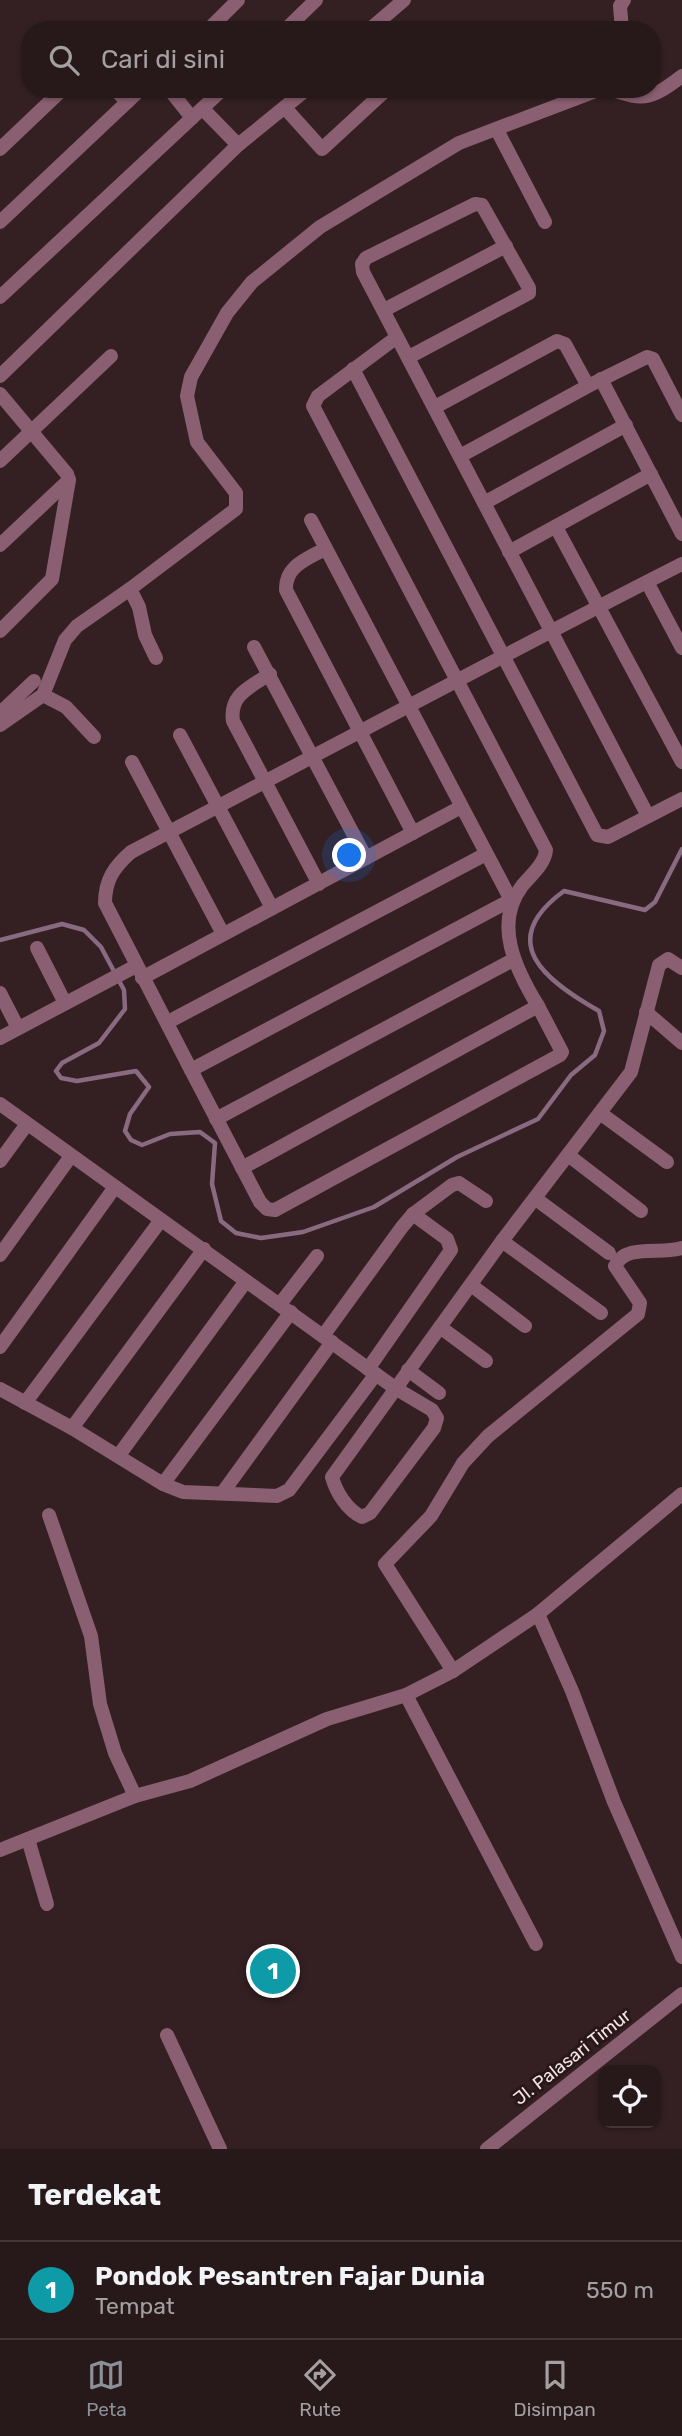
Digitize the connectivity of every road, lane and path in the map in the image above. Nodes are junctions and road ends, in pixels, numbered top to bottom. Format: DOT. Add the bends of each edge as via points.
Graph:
graph roads {
  1 [pos="238,0"];
  2 [pos="316,0"];
  3 [pos="404,0"];
  4 [pos="624,0"];
  5 [pos="217,21"];
  6 [pos="294,21"];
  7 [pos="380,21"];
  8 [pos="621,21"];
  9 [pos="682,76"];
  10 [pos="661,91"];
  11 [pos="54,98"];
  12 [pos="123,98"];
  13 [pos="131,98"];
  14 [pos="180,98"];
  15 [pos="213,98"];
  16 [pos="298,98"];
  17 [pos="377,98"];
  18 [pos="578,98"];
  19 [pos="127,102"];
  20 [pos="286,109"];
  21 [pos="197,113"];
  22 [pos="497,130"];
  23 [pos="238,145"];
  24 [pos="0,149"];
  25 [pos="0,222"];
  26 [pos="545,222"];
  27 [pos="506,246"];
  28 [pos="0,297"];
  29 [pos="384,310"];
  30 [pos="397,337"];
  31 [pos="111,356"];
  32 [pos="409,357"];
  33 [pos="353,369"];
  34 [pos="0,376"];
  35 [pos="595,382"];
  36 [pos="0,394"];
  37 [pos="435,407"];
  38 [pos="682,415"];
  39 [pos="626,425"];
  40 [pos="32,432"];
  41 [pos="460,456"];
  42 [pos="0,461"];
  43 [pos="651,474"];
  44 [pos="69,480"];
  45 [pos="484,503"];
  46 [pos="312,520"];
  47 [pos="556,527"];
  48 [pos="682,534"];
  49 [pos="0,545"];
  50 [pos="325,549"];
  51 [pos="509,552"];
  52 [pos="682,564"];
  53 [pos="647,582"];
  54 [pos="130,589"];
  55 [pos="599,605"];
  56 [pos="1,629"];
  57 [pos="550,633"];
  58 [pos="254,647"];
  59 [pos="682,648"];
  60 [pos="505,656"];
  61 [pos="156,658"];
  62 [pos="270,674"];
  63 [pos="34,681"];
  64 [pos="455,681"];
  65 [pos="43,695"];
  66 [pos="407,705"];
  67 [pos="0,713"];
  68 [pos="0,725"];
  69 [pos="361,731"];
  70 [pos="180,735"];
  71 [pos="94,737"];
  72 [pos="312,755"];
  73 [pos="132,762"];
  74 [pos="682,762"];
  75 [pos="264,781"];
  76 [pos="682,799"];
  77 [pos="217,806"];
  78 [pos="461,807"];
  79 [pos="648,816"];
  80 [pos="170,831"];
  81 [pos="413,833"];
  82 [pos="486,854"];
  83 [pos="366,858"];
  84 [pos="319,884"];
  85 [pos="511,900"];
  86 [pos="272,908"];
  87 [pos="223,934"];
  88 [pos="37,948"];
  89 [pos="513,960"];
  90 [pos="682,968"];
  91 [pos="134,972"];
  92 [pos="0,993"];
  93 [pos="65,1003"];
  94 [pos="538,1006"];
  95 [pos="646,1012"];
  96 [pos="167,1022"];
  97 [pos="18,1028"];
  98 [pos="0,1038"];
  99 [pos="682,1043"];
  100 [pos="191,1070"];
  101 [pos="0,1104"];
  102 [pos="600,1112"];
  103 [pos="216,1119"];
  104 [pos="27,1124"];
  105 [pos="568,1155"];
  106 [pos="71,1156"];
  107 [pos="0,1161"];
  108 [pos="667,1162"];
  109 [pos="242,1168"];
  110 [pos="116,1187"];
  111 [pos="536,1199"];
  112 [pos="486,1201"];
  113 [pos="641,1211"];
  114 [pos="413,1214"];
  115 [pos="161,1220"];
  116 [pos="502,1241"];
  117 [pos="682,1248"];
  118 [pos="204,1249"];
  119 [pos="609,1253"];
  120 [pos="0,1255"];
  121 [pos="317,1256"];
  122 [pos="246,1281"];
  123 [pos="471,1285"];
  124 [pos="286,1308"];
  125 [pos="601,1313"];
  126 [pos="525,1326"];
  127 [pos="440,1327"];
  128 [pos="327,1339"];
  129 [pos="0,1347"];
  130 [pos="485,1361"];
  131 [pos="408,1370"];
  132 [pos="372,1372"];
  133 [pos="395,1388"];
  134 [pos="0,1389"];
  135 [pos="439,1393"];
  136 [pos="25,1402"];
  137 [pos="72,1428"];
  138 [pos="119,1455"];
  139 [pos="163,1484"];
  140 [pos="223,1492"];
  141 [pos="682,1494"];
  142 [pos="49,1515"];
  143 [pos="538,1614"];
  144 [pos="453,1671"];
  145 [pos="406,1695"];
  146 [pos="135,1796"];
  147 [pos="28,1839"];
  148 [pos="0,1850"];
  149 [pos="47,1904"];
  150 [pos="536,1944"];
  151 [pos="682,1957"];
  152 [pos="682,1994"];
  153 [pos="167,2035"];
  154 [pos="220,2149"];
  155 [pos="487,2149"];
  1 -- 5 [label="street"];
  2 -- 6 [label="street"];
  3 -- 7 [label="street"];
  4 -- 8 [label="street"];
  9 -- 10 [label="street"];
  11 -- 24 [label="street"];
  12 -- 19 [label="street"];
  13 -- 19 [label="street"];
  14 -- 21 [label="street"];
  15 -- 21 [label="street"];
  16 -- 20 [label="street"];
  17 -- 20 [label="street" via="322,149"];
  18 -- 22 [label="street"];
  19 -- 25 [label="street"];
  20 -- 23 [label="street"];
  21 -- 23 [label="street"];
  21 -- 28 [label="street"];
  22 -- 26 [label="street"];
  22 -- 54 [label="street" via="459,143 320,227 252,282 227,313 191,377 187,396 197,442 236,493 236,509"];
  23 -- 34 [label="street"];
  27 -- 29 [label="street"];
  27 -- 29 [label="street" via="487,210 475,204 366,258 363,272"];
  27 -- 32 [label="street" via="529,288 526,297"];
  29 -- 30 [label="street"];
  30 -- 32 [label="street"];
  30 -- 33 [label="street"];
  31 -- 40 [label="street"];
  32 -- 37 [label="street"];
  33 -- 60 [label="street"];
  33 -- 64 [label="street" via="318,396 313,406"];
  35 -- 37 [label="street" via="558,341"];
  35 -- 38 [label="street" via="647,357 653,359"];
  35 -- 39 [label="street"];
  35 -- 41 [label="street"];
  36 -- 40 [label="street"];
  37 -- 41 [label="street"];
  39 -- 43 [label="street"];
  39 -- 45 [label="street"];
  40 -- 42 [label="street"];
  40 -- 44 [label="street"];
  41 -- 45 [label="street"];
  43 -- 47 [label="street"];
  43 -- 48 [label="street"];
  44 -- 49 [label="street"];
  44 -- 56 [label="street" via="52,579"];
  45 -- 51 [label="street"];
  46 -- 50 [label="street"];
  47 -- 51 [label="street"];
  47 -- 55 [label="street"];
  50 -- 66 [label="street"];
  50 -- 69 [label="street" via="292,568 286,590"];
  51 -- 57 [label="street"];
  52 -- 53 [label="street"];
  53 -- 55 [label="street"];
  53 -- 59 [label="street"];
  54 -- 61 [label="street"];
  54 -- 65 [label="street" via="77,626 65,640"];
  55 -- 57 [label="street"];
  55 -- 74 [label="street"];
  57 -- 60 [label="street"];
  57 -- 79 [label="street"];
  58 -- 62 [label="street"];
  60 -- 64 [label="street"];
  60 -- 79 [label="street" via="597,835 608,837"];
  62 -- 72 [label="street"];
  62 -- 75 [label="street" via="237,696 231,707 233,721"];
  63 -- 67 [label="street"];
  64 -- 66 [label="street"];
  64 -- 85 [label="street" via="546,850"];
  65 -- 68 [label="street"];
  65 -- 71 [label="street" via="66,707"];
  66 -- 69 [label="street"];
  66 -- 78 [label="street"];
  69 -- 72 [label="street"];
  69 -- 81 [label="street"];
  70 -- 77 [label="street"];
  72 -- 75 [label="street"];
  72 -- 83 [label="street"];
  73 -- 80 [label="street"];
  75 -- 77 [label="street"];
  75 -- 84 [label="street"];
  76 -- 79 [label="street"];
  77 -- 80 [label="street"];
  77 -- 86 [label="street"];
  78 -- 81 [label="street"];
  78 -- 82 [label="street"];
  80 -- 87 [label="street"];
  80 -- 91 [label="street" via="114,867 105,889 105,903"];
  81 -- 83 [label="street"];
  82 -- 85 [label="street"];
  82 -- 96 [label="street"];
  83 -- 84 [label="street"];
  84 -- 86 [label="street"];
  85 -- 89 [label="street"];
  85 -- 100 [label="street"];
  86 -- 87 [label="street"];
  87 -- 91 [label="street"];
  88 -- 93 [label="street"];
  89 -- 94 [label="street"];
  89 -- 103 [label="street"];
  90 -- 95 [label="street" via="668,959 663,961"];
  91 -- 93 [label="street"];
  91 -- 96 [label="street"];
  92 -- 97 [label="street"];
  93 -- 97 [label="street"];
  94 -- 109 [label="street"];
  94 -- 109 [label="street" via="561,1055 275,1210 260,1202"];
  95 -- 99 [label="street"];
  95 -- 102 [label="street" via="631,1072"];
  96 -- 100 [label="street"];
  97 -- 98 [label="street"];
  100 -- 103 [label="street"];
  101 -- 104 [label="street"];
  102 -- 105 [label="street"];
  102 -- 108 [label="street"];
  103 -- 109 [label="street"];
  104 -- 106 [label="street"];
  104 -- 107 [label="street"];
  105 -- 111 [label="street"];
  105 -- 113 [label="street"];
  106 -- 110 [label="street"];
  106 -- 120 [label="street"];
  110 -- 115 [label="street"];
  110 -- 129 [label="street"];
  111 -- 116 [label="street"];
  111 -- 119 [label="street"];
  112 -- 114 [label="street" via="459,1183"];
  114 -- 128 [label="street"];
  114 -- 132 [label="street" via="447,1239 451,1250"];
  115 -- 118 [label="street"];
  115 -- 136 [label="street"];
  116 -- 123 [label="street"];
  116 -- 125 [label="street"];
  117 -- 144 [label="street" via="629,1252 620,1257 615,1266 639,1303 638,1314 488,1436 463,1463 424,1525 385,1563"];
  118 -- 122 [label="street"];
  118 -- 137 [label="street"];
  121 -- 124 [label="street"];
  122 -- 124 [label="street"];
  122 -- 138 [label="street"];
  123 -- 126 [label="street"];
  123 -- 127 [label="street"];
  124 -- 128 [label="street"];
  124 -- 139 [label="street"];
  127 -- 130 [label="street"];
  127 -- 131 [label="street"];
  128 -- 132 [label="street"];
  128 -- 140 [label="street"];
  131 -- 133 [label="street"];
  131 -- 135 [label="street"];
  132 -- 133 [label="street"];
  132 -- 140 [label="street" via="289,1490 277,1496"];
  133 -- 133 [label="street" via="432,1410 437,1418 370,1513 362,1517 335,1489 332,1477"];
  134 -- 136 [label="street"];
  136 -- 137 [label="street"];
  137 -- 138 [label="street"];
  138 -- 139 [label="street"];
  139 -- 140 [label="street" via="183,1492"];
  141 -- 143 [label="street"];
  142 -- 146 [label="street" via="91,1636 100,1704"];
  143 -- 144 [label="street"];
  143 -- 151 [label="street"];
  144 -- 145 [label="street"];
  145 -- 146 [label="street" via="327,1719 190,1781"];
  145 -- 150 [label="street"];
  146 -- 147 [label="street"];
  147 -- 148 [label="street"];
  147 -- 149 [label="street"];
  152 -- 155 [label="street, Jl. Palasari Timur"];
  153 -- 154 [label="street"];
}
